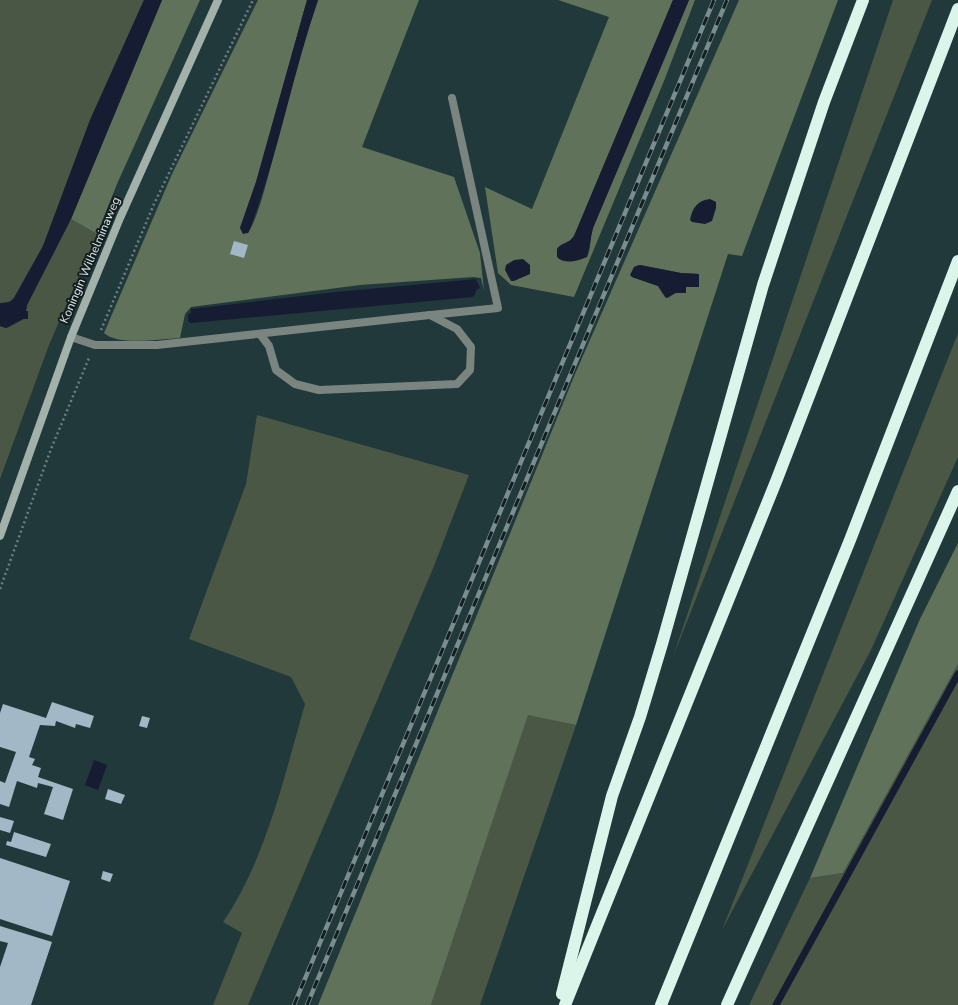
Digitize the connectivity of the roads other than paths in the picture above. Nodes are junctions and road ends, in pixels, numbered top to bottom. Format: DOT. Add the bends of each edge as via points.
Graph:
graph roads {
  1 [pos="218,0"];
  2 [pos="863,0"];
  3 [pos="958,10"];
  4 [pos="452,98"];
  5 [pos="958,261"];
  6 [pos="430,315"];
  7 [pos="260,334"];
  8 [pos="71,337"];
  9 [pos="958,491"];
  10 [pos="0,536"];
  11 [pos="560,1005"];
  12 [pos="565,1005"];
  13 [pos="661,1005"];
  14 [pos="727,1005"];
  1 -- 8 [label="main road, Koningin Wilhelminaweg" via="120,218"];
  2 -- 11 [label="highway" via="824,102 763,285 662,644 612,796"];
  3 -- 12 [label="highway" via="777,479"];
  4 -- 6 [label="street" via="498,308"];
  5 -- 13 [label="highway" via="850,540"];
  6 -- 7 [label="street"];
  6 -- 7 [label="street" via="457,329 471,347 470,370 457,384 319,390 294,384 276,370 269,346"];
  7 -- 8 [label="street" via="157,345 94,345"];
  8 -- 10 [label="main road, Koningin Wilhelminaweg"];
  9 -- 14 [label="highway"];
}
